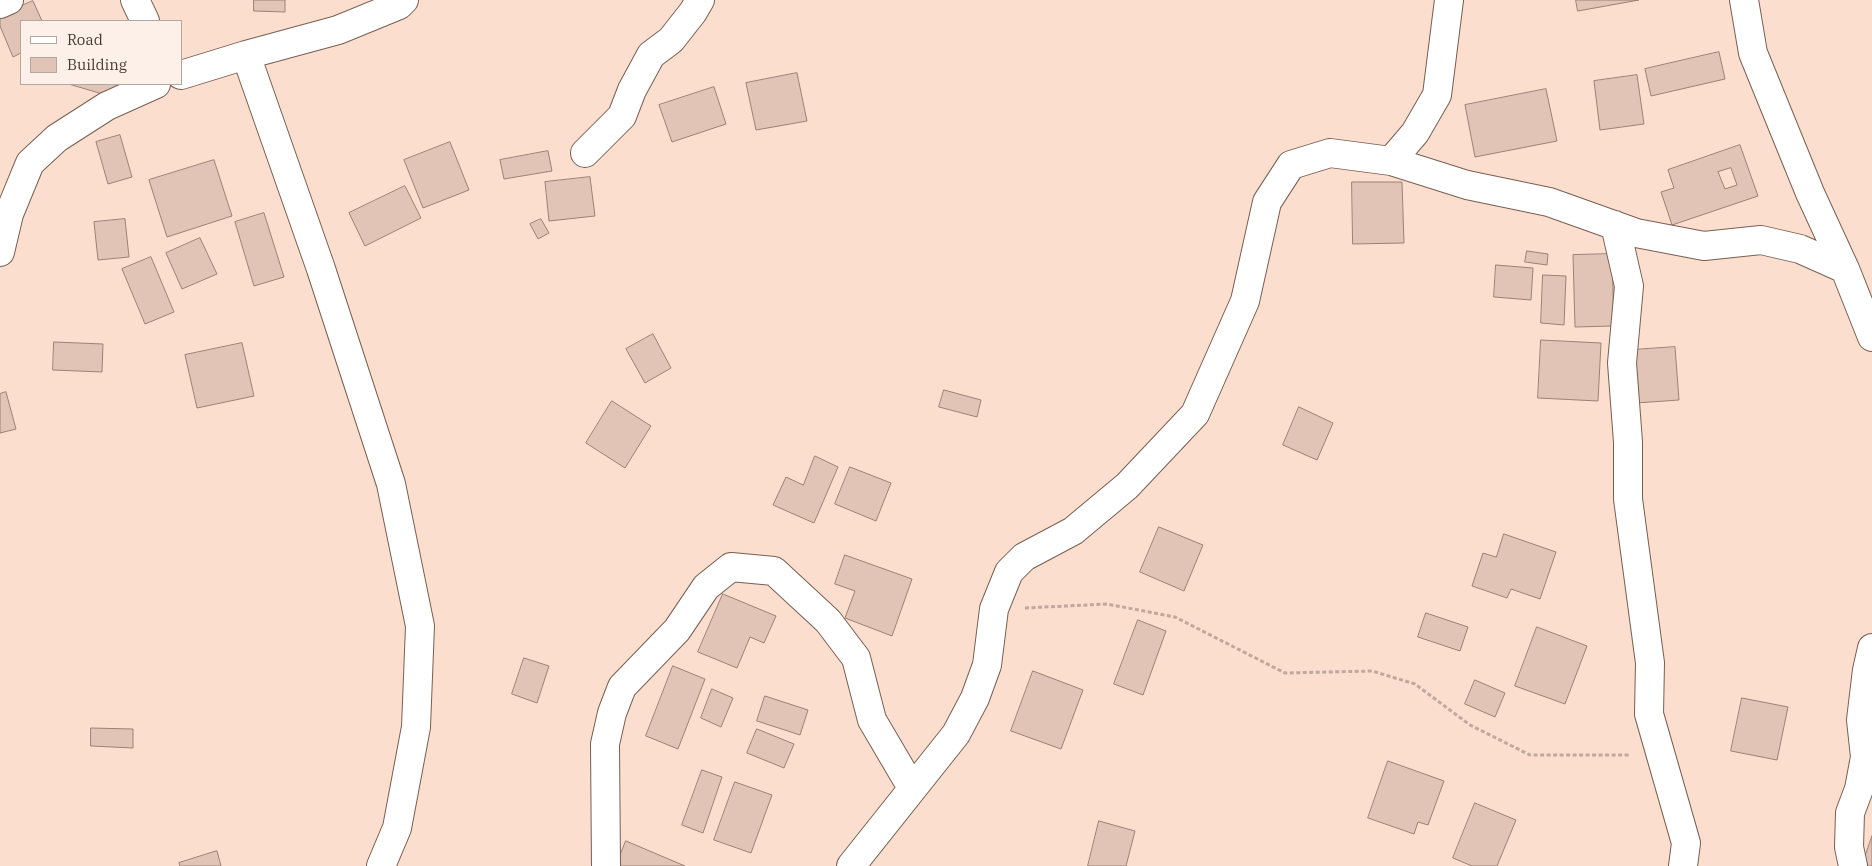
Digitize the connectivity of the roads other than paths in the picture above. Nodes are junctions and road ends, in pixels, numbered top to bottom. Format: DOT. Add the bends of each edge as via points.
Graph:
graph roads {
  1 [pos="9,0"];
  2 [pos="135,0"];
  3 [pos="404,0"];
  4 [pos="700,0"];
  5 [pos="1449,0"];
  6 [pos="1744,0"];
  7 [pos="0,4"];
  8 [pos="145,20"];
  9 [pos="246,54"];
  10 [pos="182,75"];
  11 [pos="154,85"];
  12 [pos="584,153"];
  13 [pos="1390,161"];
  14 [pos="1615,225"];
  15 [pos="0,252"];
  16 [pos="1845,269"];
  17 [pos="1872,337"];
  18 [pos="1872,648"];
  19 [pos="912,788"];
  20 [pos="381,866"];
  21 [pos="606,866"];
  22 [pos="851,866"];
  23 [pos="1683,866"];
  24 [pos="1853,866"];
  1 -- 7 [label="street"];
  2 -- 8 [label="street"];
  3 -- 9 [label="street" via="399,6 338,30"];
  4 -- 12 [label="street" via="671,40 651,55 622,116"];
  5 -- 13 [label="street" via="1437,94 1414,133"];
  6 -- 16 [label="street" via="1753,53 1810,194"];
  9 -- 10 [label="street"];
  9 -- 20 [label="street" via="391,484 420,626 416,727 397,828"];
  11 -- 15 [label="street" via="107,106 57,138 30,163 9,214"];
  13 -- 14 [label="street" via="1467,185 1549,202"];
  13 -- 19 [label="street" via="1330,153 1291,165 1267,202 1245,301 1195,414 1127,486 1072,531 1024,557 1009,572 994,609 987,665 975,698 956,734"];
  14 -- 16 [label="street" via="1636,233 1704,246 1761,240 1800,249"];
  14 -- 23 [label="street" via="1629,286 1622,362 1628,499 1650,663 1649,714 1686,843"];
  16 -- 17 [label="street"];
  18 -- 24 [label="street" via="1866,670 1861,720 1865,757 1859,789 1850,812 1849,847"];
  19 -- 21 [label="street" via="872,720 856,658 828,621 774,571 731,567 706,587 677,630 622,687 605,744"];
  19 -- 22 [label="street"];
}
